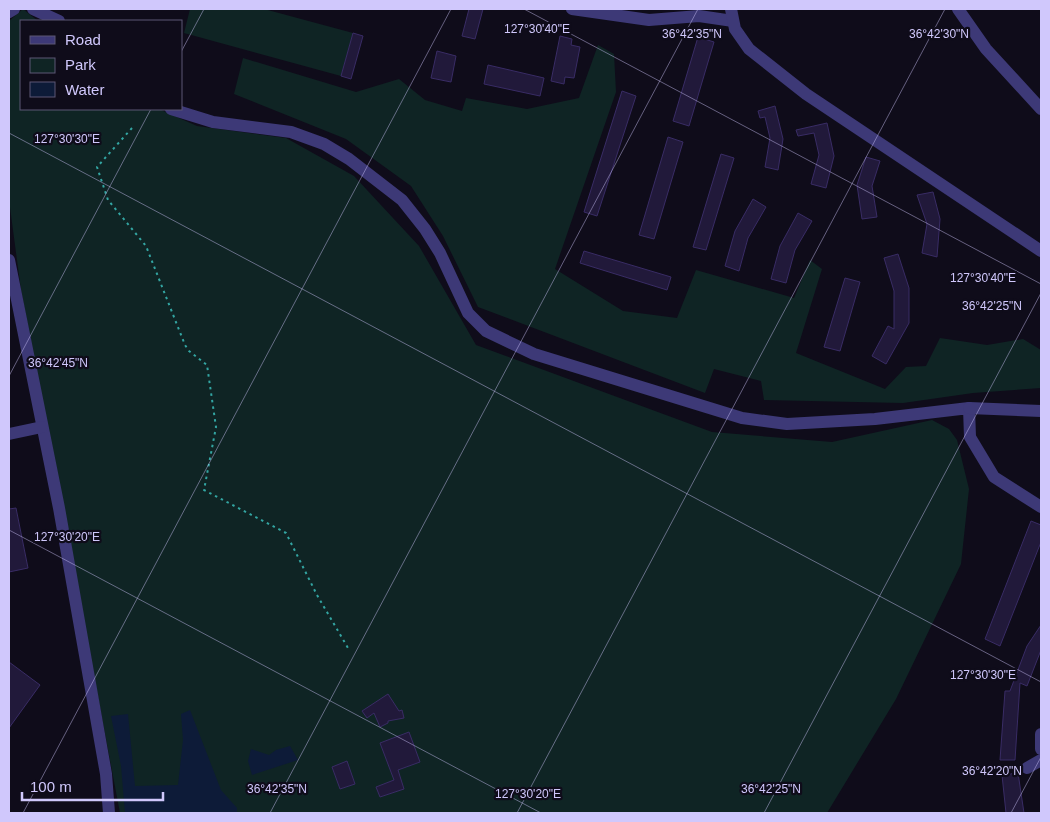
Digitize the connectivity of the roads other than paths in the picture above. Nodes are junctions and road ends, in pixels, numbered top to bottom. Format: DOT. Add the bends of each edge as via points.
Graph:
graph roads {
  1 [pos="14,9"];
  2 [pos="34,9"];
  3 [pos="572,9"];
  4 [pos="958,9"];
  5 [pos="9,12"];
  6 [pos="732,15"];
  7 [pos="57,20"];
  8 [pos="1041,109"];
  9 [pos="175,110"];
  10 [pos="1041,251"];
  11 [pos="9,260"];
  12 [pos="969,408"];
  13 [pos="1041,411"];
  14 [pos="42,427"];
  15 [pos="9,434"];
  16 [pos="1041,507"];
  17 [pos="1041,734"];
  18 [pos="1041,749"];
  19 [pos="1041,760"];
  20 [pos="1028,768"];
  21 [pos="109,813"];
  1 -- 5 [label="street"];
  2 -- 7 [label="street"];
  3 -- 6 [label="street" via="649,20"];
  4 -- 8 [label="street" via="986,49"];
  6 -- 10 [label="street" via="735,29 749,49 806,94"];
  9 -- 12 [label="street" via="213,122 291,132 324,144 349,159 402,200 425,229 468,313 486,331 534,354 742,418 787,424 875,420"];
  11 -- 14 [label="street"];
  12 -- 13 [label="street"];
  12 -- 16 [label="street" via="970,437 994,477"];
  14 -- 15 [label="street"];
  14 -- 21 [label="street" via="106,774"];
  17 -- 18 [label="street"];
  19 -- 20 [label="street"];
}
